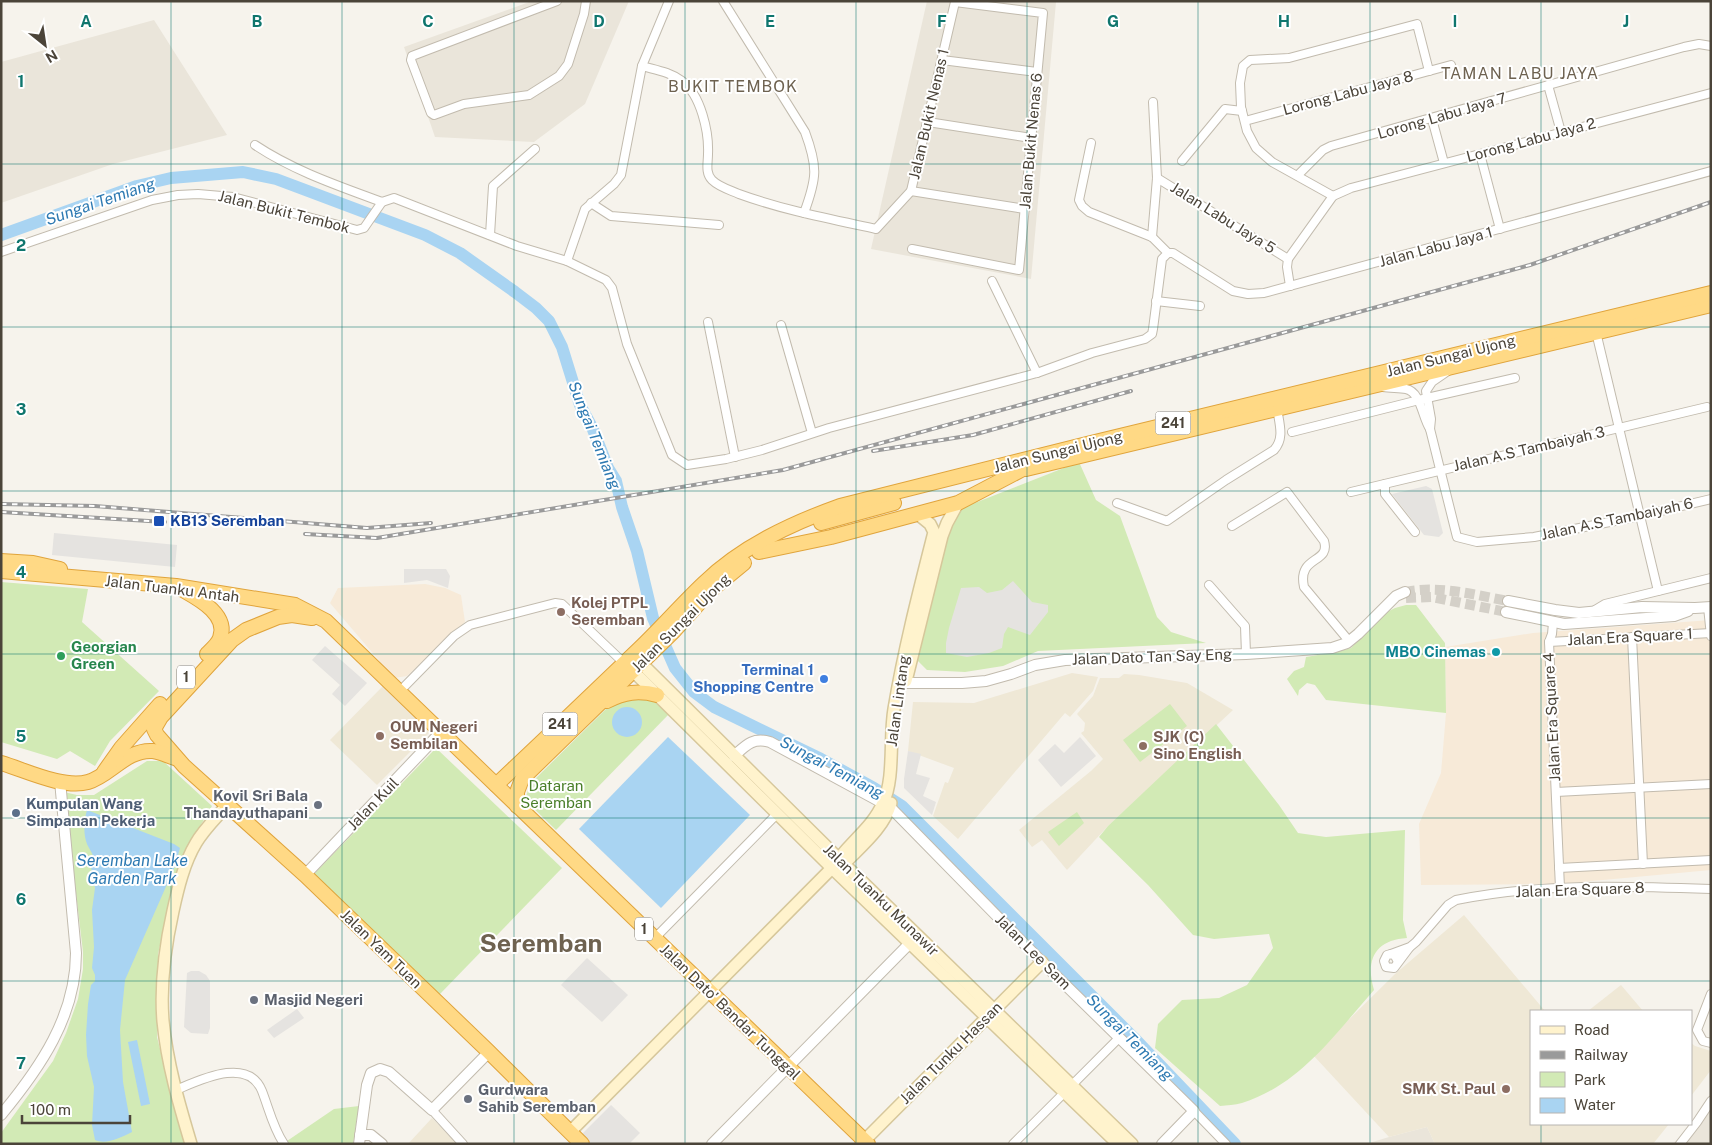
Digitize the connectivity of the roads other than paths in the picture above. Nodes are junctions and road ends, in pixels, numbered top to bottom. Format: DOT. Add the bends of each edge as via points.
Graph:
graph roads {
  1 [pos="557,1"];
  2 [pos="586,1"];
  3 [pos="669,1"];
  4 [pos="723,1"];
  5 [pos="955,2"];
  6 [pos="1711,46"];
  7 [pos="942,60"];
  8 [pos="1451,65"];
  9 [pos="642,66"];
  10 [pos="1428,71"];
  11 [pos="1037,72"];
  12 [pos="1548,85"];
  13 [pos="1711,93"];
  14 [pos="1153,102"];
  15 [pos="1242,111"];
  16 [pos="1432,119"];
  17 [pos="1245,121"];
  18 [pos="928,122"];
  19 [pos="1561,132"];
  20 [pos="1031,138"];
  21 [pos="1091,143"];
  22 [pos="254,145"];
  23 [pos="535,149"];
  24 [pos="1480,154"];
  25 [pos="1182,161"];
  26 [pos="1444,163"];
  27 [pos="1711,171"];
  28 [pos="1298,175"];
  29 [pos="1157,178"];
  30 [pos="911,191"];
  31 [pos="1333,196"];
  32 [pos="382,202"];
  33 [pos="591,204"];
  34 [pos="1024,209"];
  35 [pos="804,213"];
  36 [pos="719,225"];
  37 [pos="1500,229"];
  38 [pos="490,235"];
  39 [pos="1152,236"];
  40 [pos="912,249"];
  41 [pos="2,252"];
  42 [pos="1168,253"];
  43 [pos="1288,259"];
  44 [pos="567,261"];
  45 [pos="992,282"];
  46 [pos="1290,286"];
  47 [pos="1711,293"];
  48 [pos="1156,301"];
  49 [pos="1711,305"];
  50 [pos="1200,306"];
  51 [pos="708,322"];
  52 [pos="781,325"];
  53 [pos="1596,332"];
  54 [pos="1457,365"];
  55 [pos="1037,373"];
  56 [pos="1515,378"];
  57 [pos="1372,385"];
  58 [pos="1427,398"];
  59 [pos="1418,400"];
  60 [pos="1707,407"];
  61 [pos="1277,408"];
  62 [pos="1618,428"];
  63 [pos="1430,429"];
  64 [pos="1292,432"];
  65 [pos="812,433"];
  66 [pos="735,457"];
  67 [pos="1021,470"];
  68 [pos="1440,470"];
  69 [pos="1385,484"];
  70 [pos="1350,492"];
  71 [pos="1711,498"];
  72 [pos="958,503"];
  73 [pos="1117,503"];
  74 [pos="919,514"];
  75 [pos="1640,516"];
  76 [pos="1232,526"];
  77 [pos="1415,532"];
  78 [pos="759,552"];
  79 [pos="932,558"];
  80 [pos="1,560"];
  81 [pos="1,572"];
  82 [pos="1711,578"];
  83 [pos="108,580"];
  84 [pos="1209,585"];
  85 [pos="176,586"];
  86 [pos="1658,591"];
  87 [pos="1405,595"];
  88 [pos="1508,601"];
  89 [pos="1710,607"];
  90 [pos="1695,608"];
  91 [pos="1506,612"];
  92 [pos="1591,613"];
  93 [pos="1553,622"];
  94 [pos="672,626"];
  95 [pos="335,628"];
  96 [pos="1710,633"];
  97 [pos="1632,637"];
  98 [pos="1711,638"];
  99 [pos="1349,641"];
  100 [pos="1548,642"];
  101 [pos="1246,654"];
  102 [pos="633,663"];
  103 [pos="902,683"];
  104 [pos="400,691"];
  105 [pos="657,695"];
  106 [pos="597,706"];
  107 [pos="441,732"];
  108 [pos="734,756"];
  109 [pos="176,758"];
  110 [pos="1,763"];
  111 [pos="104,772"];
  112 [pos="60,781"];
  113 [pos="1711,784"];
  114 [pos="496,786"];
  115 [pos="1639,788"];
  116 [pos="1556,792"];
  117 [pos="888,802"];
  118 [pos="228,804"];
  119 [pos="517,806"];
  120 [pos="777,814"];
  121 [pos="1711,860"];
  122 [pos="838,864"];
  123 [pos="1643,864"];
  124 [pos="1559,868"];
  125 [pos="305,875"];
  126 [pos="1560,888"];
  127 [pos="1711,889"];
  128 [pos="654,938"];
  129 [pos="910,943"];
  130 [pos="1410,947"];
  131 [pos="1391,954"];
  132 [pos="1042,962"];
  133 [pos="1398,962"];
  134 [pos="709,992"];
  135 [pos="1711,994"];
  136 [pos="990,1013"];
  137 [pos="1119,1038"];
  138 [pos="1711,1043"];
  139 [pos="489,1052"];
  140 [pos="788,1067"];
  141 [pos="1068,1088"];
  142 [pos="176,1090"];
  143 [pos="1711,1101"];
  144 [pos="432,1110"];
  145 [pos="1194,1111"];
  146 [pos="1,1115"];
  147 [pos="570,1132"];
  148 [pos="360,1139"];
  149 [pos="864,1142"];
  150 [pos="191,1144"];
  151 [pos="284,1144"];
  152 [pos="382,1144"];
  153 [pos="463,1144"];
  154 [pos="582,1144"];
  155 [pos="712,1144"];
  156 [pos="1012,1144"];
  157 [pos="1118,1144"];
  158 [pos="1132,1144"];
  159 [pos="1162,1144"];
  160 [pos="1226,1144"];
  161 [pos="1680,1144"];
  1 -- 2 [label="street" via="412,56 431,114 464,104 529,96 559,76 568,64"];
  3 -- 9 [label="street"];
  4 -- 35 [label="street" via="805,132 813,152 816,173"];
  5 -- 7 [label="street, Jalan Bukit Nenas 1"];
  5 -- 11 [label="street, Jalan Bukit Nenas 6" via="1043,13"];
  6 -- 12 [label="street, Lorong Labu Jaya 7" via="1684,47"];
  7 -- 11 [label="street"];
  7 -- 18 [label="street, Jalan Bukit Nenas 1"];
  8 -- 10 [label="street, Lorong Labu Jaya 8"];
  9 -- 33 [label="street" via="621,175"];
  9 -- 35 [label="street" via="683,82 694,97 705,118 710,179 723,188 765,204"];
  10 -- 15 [label="street" via="1417,24 1289,58 1250,60 1243,66 1240,83"];
  10 -- 17 [label="street, Lorong Labu Jaya 8"];
  11 -- 20 [label="street, Jalan Bukit Nenas 6"];
  12 -- 16 [label="street, Lorong Labu Jaya 7"];
  12 -- 19 [label="street"];
  13 -- 19 [label="street, Lorong Labu Jaya 2"];
  14 -- 29 [label="street"];
  15 -- 17 [label="street"];
  15 -- 25 [label="street" via="1225,109"];
  16 -- 26 [label="street"];
  16 -- 28 [label="street, Lorong Labu Jaya 7" via="1323,150"];
  17 -- 28 [label="street" via="1256,148 1272,162"];
  18 -- 20 [label="street"];
  18 -- 30 [label="street, Jalan Bukit Nenas 1"];
  19 -- 24 [label="street, Lorong Labu Jaya 2"];
  20 -- 34 [label="street, Jalan Bukit Nenas 6"];
  21 -- 39 [label="street" via="1079,200 1082,206 1089,212"];
  22 -- 32 [label="street" via="299,170"];
  23 -- 38 [label="street" via="493,186"];
  24 -- 26 [label="street, Lorong Labu Jaya 2"];
  24 -- 37 [label="street"];
  26 -- 31 [label="street, Lorong Labu Jaya 2" via="1351,188"];
  27 -- 37 [label="street, Jalan Labu Jaya 1"];
  28 -- 31 [label="street"];
  29 -- 39 [label="street"];
  29 -- 43 [label="street, Jalan Labu Jaya 5"];
  30 -- 34 [label="street"];
  30 -- 35 [label="street, Jalan Bukit Nenas 1" via="876,229"];
  31 -- 43 [label="street"];
  32 -- 38 [label="street" via="394,198"];
  32 -- 41 [label="street, Jalan Bukit Tembok" via="364,228 356,230 233,197 178,195 152,200"];
  33 -- 36 [label="street" via="611,216"];
  33 -- 44 [label="street" via="585,209"];
  34 -- 40 [label="street, Jalan Bukit Nenas 6" via="1019,270"];
  37 -- 46 [label="street, Jalan Labu Jaya 1"];
  38 -- 44 [label="street"];
  39 -- 42 [label="street"];
  42 -- 46 [label="street, Jalan Labu Jaya 1" via="1173,253 1232,291 1264,293"];
  42 -- 48 [label="street" via="1162,259"];
  43 -- 46 [label="street"];
  44 -- 66 [label="street" via="606,280 612,288 627,344 672,455 688,465"];
  45 -- 55 [label="street"];
  47 -- 94 [label="highway, Jalan Sungai Ujong / 241" via="840,506 782,529 754,545 703,584"];
  48 -- 50 [label="street"];
  48 -- 55 [label="street" via="1152,334 1146,339 1092,353"];
  49 -- 53 [label="highway, Jalan Sungai Ujong / 241"];
  51 -- 66 [label="street"];
  52 -- 65 [label="street"];
  53 -- 54 [label="highway, Jalan Sungai Ujong / 241"];
  53 -- 62 [label="street"];
  54 -- 57 [label="highway, Jalan Sungai Ujong / 241"];
  54 -- 58 [label="street" via="1432,382 1426,391"];
  55 -- 65 [label="street"];
  56 -- 58 [label="street"];
  57 -- 59 [label="street" via="1406,389 1412,391"];
  57 -- 61 [label="highway, Jalan Sungai Ujong / 241"];
  58 -- 59 [label="street"];
  58 -- 63 [label="street"];
  59 -- 63 [label="street"];
  59 -- 64 [label="street"];
  60 -- 62 [label="street, Jalan A.S Tambaiyah 3"];
  61 -- 67 [label="highway, Jalan Sungai Ujong / 241"];
  61 -- 73 [label="street" via="1279,445 1167,521"];
  62 -- 68 [label="street, Jalan A.S Tambaiyah 3"];
  62 -- 75 [label="street"];
  63 -- 68 [label="street"];
  65 -- 66 [label="street"];
  67 -- 72 [label="highway"];
  67 -- 78 [label="highway, Jalan Sungai Ujong / 241" via="842,516 785,537"];
  68 -- 69 [label="street, Jalan A.S Tambaiyah 3"];
  68 -- 75 [label="street, Jalan A.S Tambaiyah 6" via="1457,538 1477,542 1534,538"];
  69 -- 70 [label="street, Jalan A.S Tambaiyah 3"];
  69 -- 77 [label="street" via="1385,494"];
  71 -- 75 [label="street, Jalan A.S Tambaiyah 6"];
  72 -- 74 [label="highway"];
  72 -- 79 [label="main road, Jalan Lintang"];
  74 -- 78 [label="highway"];
  74 -- 79 [label="main road, Jalan Lintang" via="934,532"];
  75 -- 86 [label="street"];
  76 -- 99 [label="street" via="1287,492 1326,548 1304,569 1304,587"];
  78 -- 94 [label="highway, Jalan Sungai Ujong / 241"];
  79 -- 103 [label="main road, Jalan Lintang"];
  80 -- 83 [label="highway"];
  81 -- 83 [label="highway, Jalan Tuanku Antah / 1"];
  82 -- 86 [label="street"];
  83 -- 85 [label="highway, Jalan Tuanku Antah / 1"];
  84 -- 101 [label="street" via="1245,626"];
  85 -- 95 [label="highway, Jalan Tuanku Antah / 1" via="295,605"];
  85 -- 111 [label="highway, 1" via="201,600 217,616 222,631 220,639 121,748"];
  86 -- 92 [label="street" via="1605,604"];
  87 -- 99 [label="street, Jalan Dato Tan Say Eng" via="1396,596"];
  88 -- 92 [label="street"];
  89 -- 90 [label="street"];
  89 -- 96 [label="street"];
  90 -- 92 [label="street" via="1642,607"];
  90 -- 93 [label="street" via="1674,616 1580,624"];
  91 -- 93 [label="street"];
  93 -- 100 [label="street, Jalan Era Square 4"];
  94 -- 102 [label="highway, Jalan Sungai Ujong / 241"];
  95 -- 104 [label="highway, Jalan Dato' Bandar Tunggal / 1"];
  95 -- 109 [label="highway, 1" via="307,616 292,614 263,622 232,640 156,723 157,735"];
  96 -- 97 [label="street, Jalan Era Square 1"];
  96 -- 98 [label="street"];
  97 -- 100 [label="street, Jalan Era Square 1"];
  97 -- 115 [label="street"];
  99 -- 101 [label="street, Jalan Dato Tan Say Eng" via="1332,648"];
  100 -- 116 [label="street, Jalan Era Square 4"];
  101 -- 103 [label="street, Jalan Dato Tan Say Eng" via="1065,660 1035,665 986,681"];
  102 -- 104 [label="street" via="562,604 556,603 470,625 454,636"];
  102 -- 105 [label="main road, Jalan Tuanku Munawir"];
  102 -- 106 [label="highway, Jalan Sungai Ujong / 241"];
  102 -- 108 [label="main road, Jalan Tuanku Munawir"];
  102 -- 114 [label="highway, Jalan Sungai Ujong / 241"];
  103 -- 117 [label="main road, Jalan Lintang" via="896,777"];
  104 -- 107 [label="highway, Jalan Dato' Bandar Tunggal / 1"];
  105 -- 106 [label="highway" via="624,693"];
  105 -- 120 [label="main road, Jalan Tuanku Munawir"];
  106 -- 119 [label="highway, Jalan Sungai Ujong / 241" via="522,779 517,792"];
  107 -- 114 [label="highway, Jalan Dato' Bandar Tunggal / 1"];
  107 -- 125 [label="street, Jalan Kuil"];
  108 -- 117 [label="street, Jalan Lee Sam" via="756,740 770,742"];
  108 -- 122 [label="main road, Jalan Tuanku Munawir"];
  109 -- 111 [label="highway, 1" via="156,751 142,752"];
  109 -- 118 [label="highway, Jalan Yam Tuan / 1"];
  110 -- 112 [label="highway, 1"];
  111 -- 112 [label="highway, 1" via="88,782"];
  112 -- 146 [label="street" via="76,969 69,999 51,1046 38,1069"];
  113 -- 115 [label="street"];
  114 -- 119 [label="highway, Jalan Dato' Bandar Tunggal / 1"];
  115 -- 116 [label="street"];
  115 -- 123 [label="street"];
  116 -- 124 [label="street, Jalan Era Square 4"];
  117 -- 122 [label="main road, Jalan Lintang"];
  117 -- 132 [label="street, Jalan Lee Sam"];
  118 -- 125 [label="highway, Jalan Yam Tuan / 1"];
  118 -- 142 [label="main road" via="192,852 182,877 168,936 164,961 163,1020"];
  119 -- 128 [label="highway, Jalan Dato' Bandar Tunggal / 1"];
  120 -- 122 [label="main road, Jalan Tuanku Munawir"];
  120 -- 128 [label="street"];
  121 -- 123 [label="street, Jalan Era Square 8"];
  122 -- 129 [label="main road, Jalan Tuanku Munawir"];
  122 -- 134 [label="main road, Jalan Lintang"];
  122 -- 136 [label="main road, Jalan Tuanku Munawir"];
  123 -- 124 [label="street, Jalan Era Square 8"];
  124 -- 126 [label="street, Jalan Era Square 4"];
  125 -- 139 [label="highway, Jalan Yam Tuan / 1"];
  126 -- 127 [label="street, Jalan Era Square 8"];
  126 -- 130 [label="street, Jalan Era Square 8" via="1456,900"];
  128 -- 134 [label="highway, Jalan Dato' Bandar Tunggal / 1"];
  129 -- 136 [label="main road, Jalan Tuanku Munawir"];
  129 -- 140 [label="street"];
  130 -- 131 [label="street, Jalan Era Square 8"];
  130 -- 133 [label="street, Jalan Era Square 8"];
  131 -- 133 [label="street"];
  131 -- 133 [label="street" via="1385,957 1385,965 1392,968"];
  132 -- 136 [label="main road, Jalan Tunku Hassan"];
  132 -- 137 [label="street, Jalan Lee Sam"];
  134 -- 140 [label="highway, Jalan Dato' Bandar Tunggal / 1"];
  134 -- 147 [label="main road, Jalan Lintang"];
  135 -- 138 [label="street" via="1697,1030 1703,1041"];
  136 -- 141 [label="main road, Jalan Tuanku Munawir"];
  136 -- 149 [label="main road, Jalan Tunku Hassan"];
  137 -- 141 [label="street"];
  137 -- 145 [label="street, Jalan Lee Sam"];
  139 -- 144 [label="street"];
  139 -- 147 [label="highway, Jalan Yam Tuan / 1"];
  140 -- 149 [label="highway, Jalan Dato' Bandar Tunggal / 1"];
  140 -- 155 [label="street"];
  141 -- 156 [label="street"];
  141 -- 157 [label="main road, Jalan Tuanku Munawir"];
  141 -- 158 [label="main road, Jalan Tuanku Munawir"];
  142 -- 150 [label="main road"];
  142 -- 151 [label="street" via="225,1073 235,1072 252,1078 258,1083"];
  143 -- 161 [label="street"];
  144 -- 148 [label="street" via="390,1072 376,1070 369,1076"];
  144 -- 153 [label="street"];
  145 -- 159 [label="street"];
  145 -- 160 [label="street"];
  147 -- 154 [label="highway, Jalan Yam Tuan / 1"];
  148 -- 152 [label="street" via="371,1135"];
}
